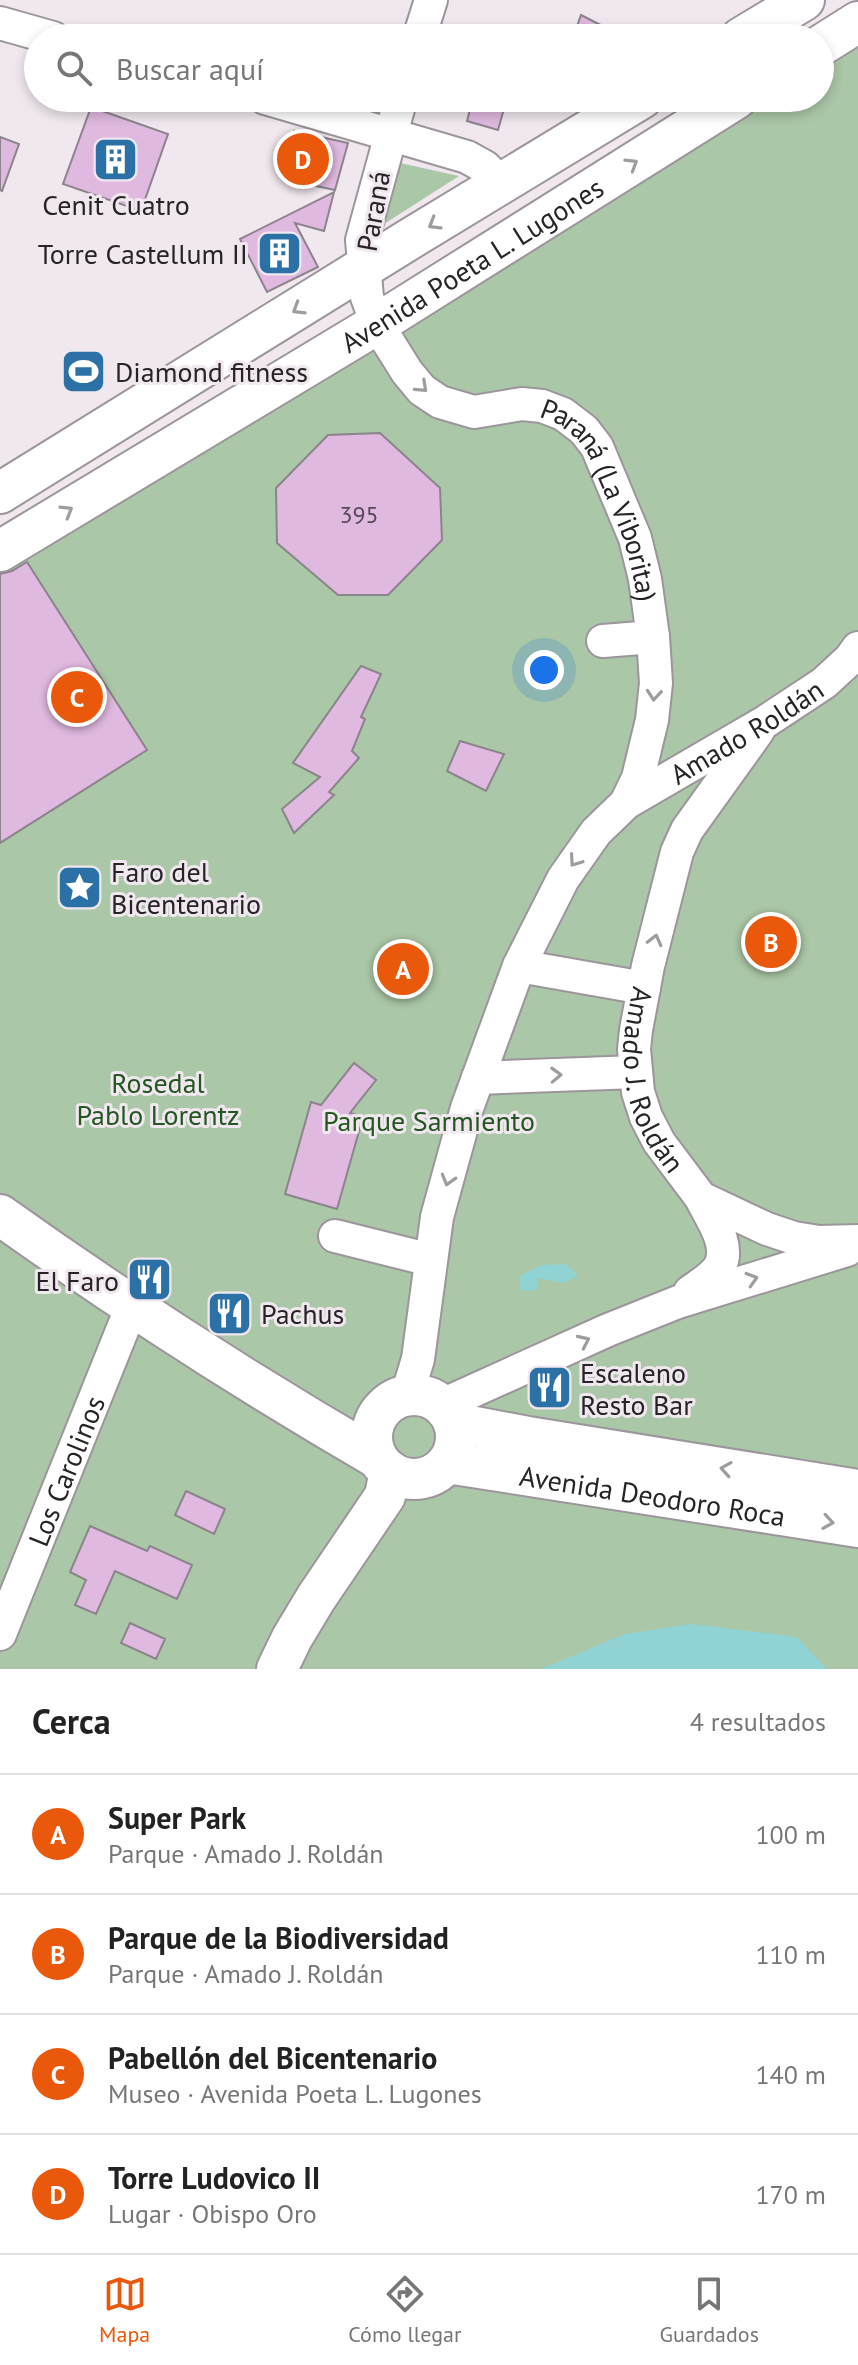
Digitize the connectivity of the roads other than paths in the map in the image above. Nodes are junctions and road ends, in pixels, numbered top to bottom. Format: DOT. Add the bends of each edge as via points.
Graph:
graph roads {
  1 [pos="431,0"];
  2 [pos="804,0"];
  3 [pos="858,22"];
  4 [pos="0,23"];
  5 [pos="423,24"];
  6 [pos="764,24"];
  7 [pos="24,30"];
  8 [pos="834,37"];
  9 [pos="315,112"];
  10 [pos="397,112"];
  11 [pos="619,112"];
  12 [pos="715,112"];
  13 [pos="390,133"];
  14 [pos="501,183"];
  15 [pos="364,267"];
  16 [pos="377,324"];
  17 [pos="0,493"];
  18 [pos="0,551"];
  19 [pos="653,637"];
  20 [pos="603,641"];
  21 [pos="858,648"];
  22 [pos="765,722"];
  23 [pos="626,803"];
  24 [pos="519,966"];
  25 [pos="644,988"];
  26 [pos="636,1072"];
  27 [pos="478,1078"];
  28 [pos="701,1198"];
  29 [pos="0,1215"];
  30 [pos="335,1236"];
  31 [pos="858,1244"];
  32 [pos="431,1260"];
  33 [pos="678,1302"];
  34 [pos="132,1306"];
  35 [pos="420,1410"];
  36 [pos="300,1412"];
  37 [pos="447,1463"];
  38 [pos="384,1464"];
  39 [pos="858,1490"];
  40 [pos="858,1527"];
  41 [pos="0,1634"];
  42 [pos="277,1669"];
  1 -- 5 [label="street"];
  2 -- 6 [label="main road"];
  3 -- 8 [label="main road"];
  4 -- 7 [label="street"];
  9 -- 13 [label="street"];
  10 -- 13 [label="street, Paraná"];
  11 -- 14 [label="main road, Avenida Poeta L. Lugones"];
  16 -- 12 [label="main road, Avenida Poeta L. Lugones, one-way"];
  13 -- 14 [label="street" via="467,157"];
  13 -- 15 [label="street, Paraná" via="362,240"];
  14 -- 15 [label="main road, Avenida Poeta L. Lugones, one-way"];
  15 -- 16 [label="street, Paraná"];
  15 -- 17 [label="main road, Avenida Poeta L. Lugones, one-way"];
  18 -- 16 [label="main road, Avenida Poeta L. Lugones, one-way"];
  16 -- 19 [label="street, Paraná (La Viborita), one-way" via="407,372 440,402 474,412 542,406 584,430 597,447 635,538"];
  19 -- 20 [label="street"];
  19 -- 23 [label="street, Paraná (La Viborita), one-way" via="652,720"];
  21 -- 22 [label="street, Amado Roldán" via="824,683"];
  22 -- 23 [label="street, Amado Roldán"];
  25 -- 22 [label="street, Amado J. Roldán, one-way" via="687,830"];
  23 -- 24 [label="street, one-way" via="596,832 563,879"];
  24 -- 25 [label="street"];
  24 -- 27 [label="street"];
  25 -- 26 [label="street, Amado J. Roldán" via="634,1049"];
  27 -- 26 [label="street, one-way"];
  26 -- 28 [label="street, Amado J. Roldán" via="646,1117"];
  27 -- 32 [label="street, one-way" via="437,1217"];
  28 -- 31 [label="street, Amado J. Roldán" via="794,1238"];
  28 -- 33 [label="street" via="723,1243 720,1266"];
  29 -- 34 [label="main road, Avenida Deodoro Roca"];
  30 -- 32 [label="street"];
  33 -- 31 [label="street, one-way"];
  32 -- 35 [label="street" via="418,1359"];
  35 -- 33 [label="street, one-way"];
  34 -- 36 [label="main road, Avenida Deodoro Roca"];
  34 -- 41 [label="street, Los Carolinos"];
  35 -- 36 [label="main road, Avenida Deodoro Roca" via="357,1416"];
  35 -- 37 [label="main road" via="456,1437"];
  35 -- 38 [label="main road" via="372,1436"];
  39 -- 35 [label="main road, Avenida Deodoro Roca, one-way" via="528,1437"];
  36 -- 38 [label="main road, Avenida Deodoro Roca"];
  37 -- 38 [label="main road" via="413,1479"];
  37 -- 40 [label="main road, Avenida Deodoro Roca, one-way"];
  38 -- 42 [label="main road" via="385,1496 316,1598"];
}
